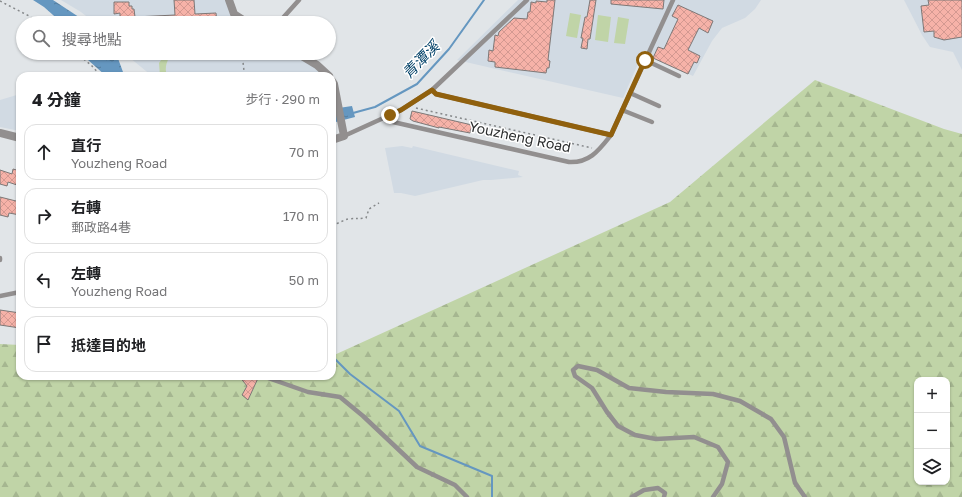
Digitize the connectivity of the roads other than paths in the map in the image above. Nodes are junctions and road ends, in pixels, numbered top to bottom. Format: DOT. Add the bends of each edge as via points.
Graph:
graph roads {
  1 [pos="299,0"];
  2 [pos="527,0"];
  3 [pos="673,0"];
  4 [pos="231,1"];
  5 [pos="237,16"];
  6 [pos="285,16"];
  7 [pos="309,60"];
  8 [pos="645,60"];
  9 [pos="325,72"];
  10 [pos="680,76"];
  11 [pos="432,90"];
  12 [pos="630,93"];
  13 [pos="336,95"];
  14 [pos="659,106"];
  15 [pos="622,110"];
  16 [pos="390,115"];
  17 [pos="652,122"];
  18 [pos="0,133"];
  19 [pos="611,135"];
  20 [pos="344,136"];
  21 [pos="16,137"];
  22 [pos="336,139"];
  23 [pos="16,293"];
  24 [pos="0,296"];
  25 [pos="274,380"];
  26 [pos="467,497"];
  27 [pos="632,497"];
  28 [pos="664,497"];
  29 [pos="713,497"];
  30 [pos="805,497"];
  1 -- 6 [label="lane"];
  2 -- 11 [label="lane"];
  3 -- 8 [label="lane, Youzheng Road"];
  4 -- 5 [label="street" via="234,14"];
  7 -- 9 [label="street"];
  8 -- 10 [label="lane"];
  8 -- 12 [label="lane, Youzheng Road"];
  11 -- 16 [label="lane"];
  11 -- 19 [label="lane" via="436,94"];
  12 -- 14 [label="lane"];
  12 -- 15 [label="lane, Youzheng Road"];
  13 -- 20 [label="street"];
  15 -- 17 [label="lane"];
  15 -- 19 [label="lane, Youzheng Road"];
  16 -- 19 [label="lane, Youzheng Road" via="393,122 569,162 583,161 598,152"];
  16 -- 20 [label="lane"];
  18 -- 21 [label="street"];
  20 -- 22 [label="street"];
  23 -- 24 [label="lane"];
  25 -- 26 [label="lane" via="308,392 340,397 417,467 455,485"];
  27 -- 28 [label="lane" via="644,490 658,488 665,494"];
  29 -- 30 [label="lane" via="722,484 728,462 718,447 694,437 656,439 635,435 618,426 592,388 575,376 573,370 578,366 597,370 629,388 713,394 740,401 771,419 784,437 795,483"];
}
